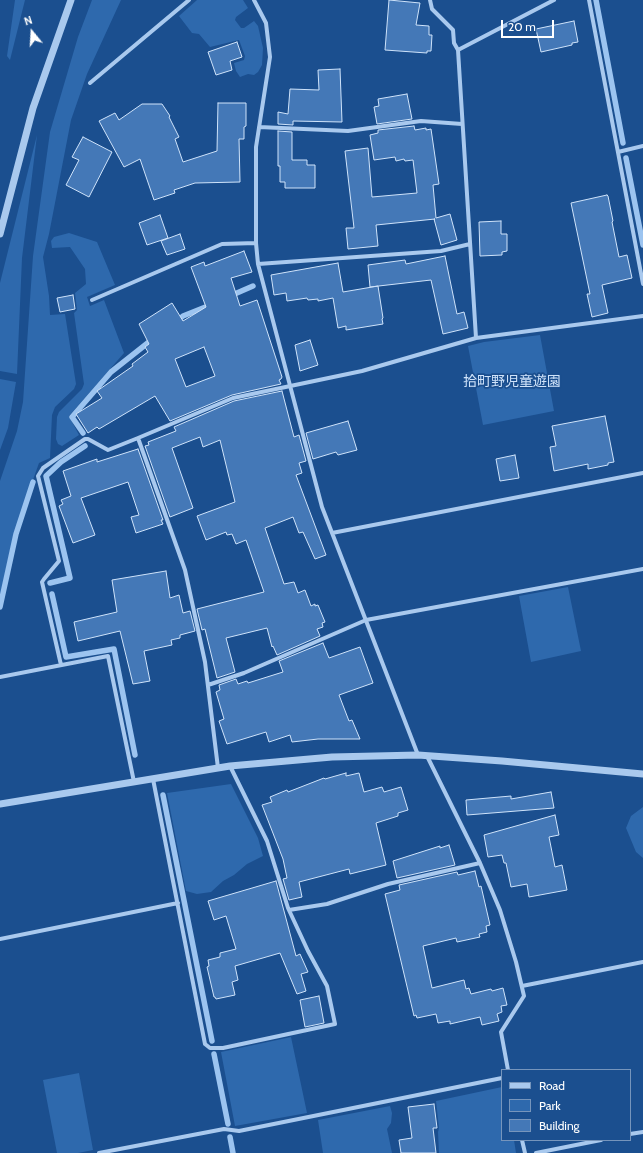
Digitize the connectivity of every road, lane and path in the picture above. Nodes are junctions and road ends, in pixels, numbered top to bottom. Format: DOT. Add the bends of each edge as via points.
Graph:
graph roads {
  1 [pos="71,0"];
  2 [pos="189,0"];
  3 [pos="254,0"];
  4 [pos="430,0"];
  5 [pos="554,0"];
  6 [pos="589,0"];
  7 [pos="458,50"];
  8 [pos="90,83"];
  9 [pos="462,124"];
  10 [pos="259,127"];
  11 [pos="643,146"];
  12 [pos="618,152"];
  13 [pos="0,234"];
  14 [pos="256,243"];
  15 [pos="470,244"];
  16 [pos="258,264"];
  17 [pos="643,284"];
  18 [pos="92,300"];
  19 [pos="643,316"];
  20 [pos="476,338"];
  21 [pos="291,386"];
  22 [pos="138,438"];
  23 [pos="643,473"];
  24 [pos="332,533"];
  25 [pos="643,568"];
  26 [pos="366,620"];
  27 [pos="61,666"];
  28 [pos="0,677"];
  29 [pos="208,685"];
  30 [pos="418,755"];
  31 [pos="427,756"];
  32 [pos="230,766"];
  33 [pos="218,768"];
  34 [pos="643,774"];
  35 [pos="153,779"];
  36 [pos="134,782"];
  37 [pos="0,804"];
  38 [pos="480,863"];
  39 [pos="178,904"];
  40 [pos="289,910"];
  41 [pos="0,939"];
  42 [pos="643,962"];
  43 [pos="522,986"];
  44 [pos="508,1069"];
  45 [pos="501,1078"];
  46 [pos="643,1132"];
  47 [pos="631,1134"];
  48 [pos="522,1141"];
  49 [pos="596,1141"];
  50 [pos="99,1153"];
  51 [pos="525,1153"];
  52 [pos="536,1153"];
  1 -- 13 [label="street" via="33,108"];
  2 -- 8 [label="street"];
  3 -- 10 [label="street" via="266,23 270,57"];
  4 -- 7 [label="street" via="432,9 453,30 454,43"];
  5 -- 7 [label="street"];
  6 -- 12 [label="street"];
  7 -- 9 [label="street"];
  9 -- 10 [label="street" via="421,121 348,131"];
  9 -- 15 [label="street"];
  10 -- 14 [label="street" via="256,147"];
  11 -- 12 [label="street"];
  12 -- 17 [label="street"];
  14 -- 16 [label="street"];
  14 -- 18 [label="street" via="222,244"];
  15 -- 16 [label="street" via="441,251"];
  15 -- 20 [label="street"];
  16 -- 21 [label="street"];
  19 -- 20 [label="street"];
  20 -- 21 [label="street" via="362,371"];
  21 -- 22 [label="street" via="233,398"];
  21 -- 24 [label="street" via="322,507"];
  22 -- 27 [label="street" via="108,450 88,438 85,439 43,468 38,476 59,561 42,582"];
  22 -- 29 [label="street" via="185,570"];
  23 -- 24 [label="street"];
  24 -- 26 [label="street"];
  25 -- 26 [label="street"];
  26 -- 29 [label="street" via="244,673"];
  26 -- 30 [label="street"];
  27 -- 28 [label="street"];
  27 -- 36 [label="street" via="108,656"];
  29 -- 33 [label="street"];
  30 -- 31 [label="street"];
  30 -- 32 [label="street" via="332,757"];
  31 -- 34 [label="street"];
  31 -- 38 [label="street"];
  32 -- 33 [label="street"];
  32 -- 40 [label="street" via="266,841"];
  33 -- 35 [label="street"];
  35 -- 36 [label="street"];
  35 -- 39 [label="street"];
  36 -- 37 [label="street"];
  38 -- 40 [label="street" via="388,884 327,904"];
  38 -- 43 [label="street" via="500,910"];
  39 -- 40 [label="street" via="205,1044 210,1048 223,1048 335,1024 327,986"];
  39 -- 41 [label="street"];
  42 -- 43 [label="street"];
  43 -- 44 [label="street" via="524,996 501,1032"];
  45 -- 50 [label="street" via="239,1131 224,1129"];
  46 -- 47 [label="street"];
  48 -- 51 [label="street"];
  49 -- 52 [label="street"];
}
